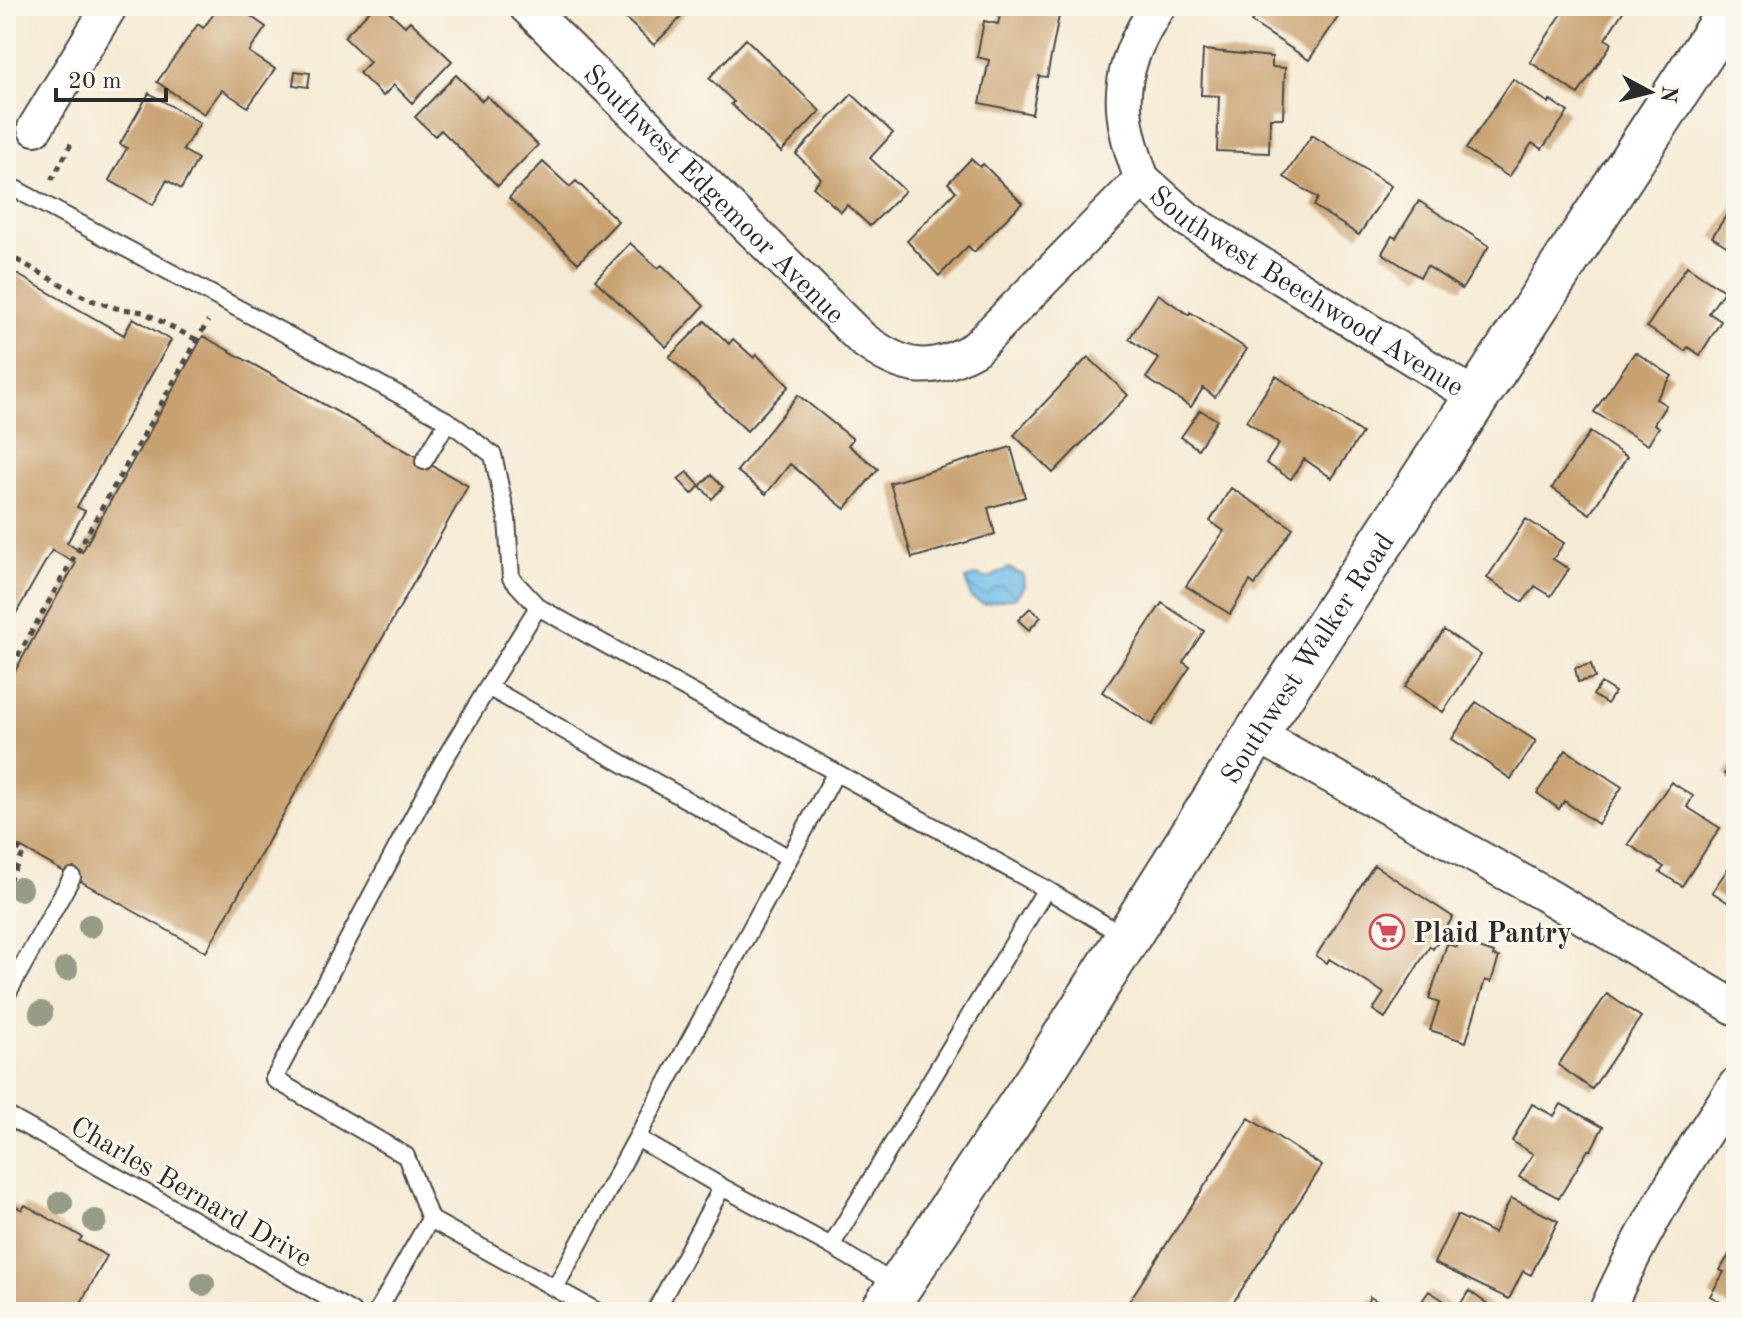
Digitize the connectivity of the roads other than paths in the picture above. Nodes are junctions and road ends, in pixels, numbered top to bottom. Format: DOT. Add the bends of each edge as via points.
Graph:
graph roads {
  1 [pos="110,6"];
  2 [pos="526,6"];
  3 [pos="1158,6"];
  4 [pos="1733,6"];
  5 [pos="35,128"];
  6 [pos="1142,179"];
  7 [pos="6,184"];
  8 [pos="1476,397"];
  9 [pos="448,421"];
  10 [pos="424,461"];
  11 [pos="538,607"];
  12 [pos="488,687"];
  13 [pos="1256,734"];
  14 [pos="835,774"];
  15 [pos="789,858"];
  16 [pos="72,877"];
  17 [pos="1046,889"];
  18 [pos="1127,938"];
  19 [pos="6,996"];
  20 [pos="1736,1008"];
  21 [pos="1736,1085"];
  22 [pos="6,1115"];
  23 [pos="637,1138"];
  24 [pos="722,1187"];
  25 [pos="430,1219"];
  26 [pos="831,1246"];
  27 [pos="555,1288"];
  28 [pos="890,1299"];
  29 [pos="352,1312"];
  30 [pos="377,1312"];
  31 [pos="598,1312"];
  32 [pos="655,1312"];
  33 [pos="1606,1312"];
  1 -- 5 [label="street"];
  2 -- 6 [label="street, Southwest Edgemoor Avenue" via="862,339 912,367 934,366 976,348"];
  3 -- 6 [label="street" via="1135,45 1124,80 1122,111"];
  4 -- 8 [label="main road, Southwest Walker Road"];
  6 -- 8 [label="street, Southwest Beechwood Avenue" via="1187,219"];
  7 -- 9 [label="lane"];
  8 -- 13 [label="main road, Southwest Walker Road"];
  9 -- 10 [label="lane"];
  9 -- 11 [label="lane" via="493,455 507,519 511,578"];
  11 -- 12 [label="lane"];
  11 -- 14 [label="lane"];
  12 -- 15 [label="lane"];
  12 -- 25 [label="lane" via="438,770 274,1079 406,1156"];
  13 -- 18 [label="main road, Southwest Walker Road"];
  13 -- 20 [label="street"];
  14 -- 15 [label="lane"];
  14 -- 17 [label="lane"];
  15 -- 23 [label="lane"];
  16 -- 19 [label="lane"];
  17 -- 18 [label="lane"];
  17 -- 26 [label="lane"];
  18 -- 28 [label="main road, Southwest Walker Road"];
  21 -- 33 [label="street" via="1682,1165"];
  22 -- 29 [label="lane, Charles Bernard Drive"];
  23 -- 24 [label="lane"];
  23 -- 27 [label="lane"];
  24 -- 26 [label="lane"];
  24 -- 32 [label="lane"];
  25 -- 27 [label="lane"];
  25 -- 30 [label="lane"];
  26 -- 28 [label="lane"];
  27 -- 31 [label="lane"];
}
